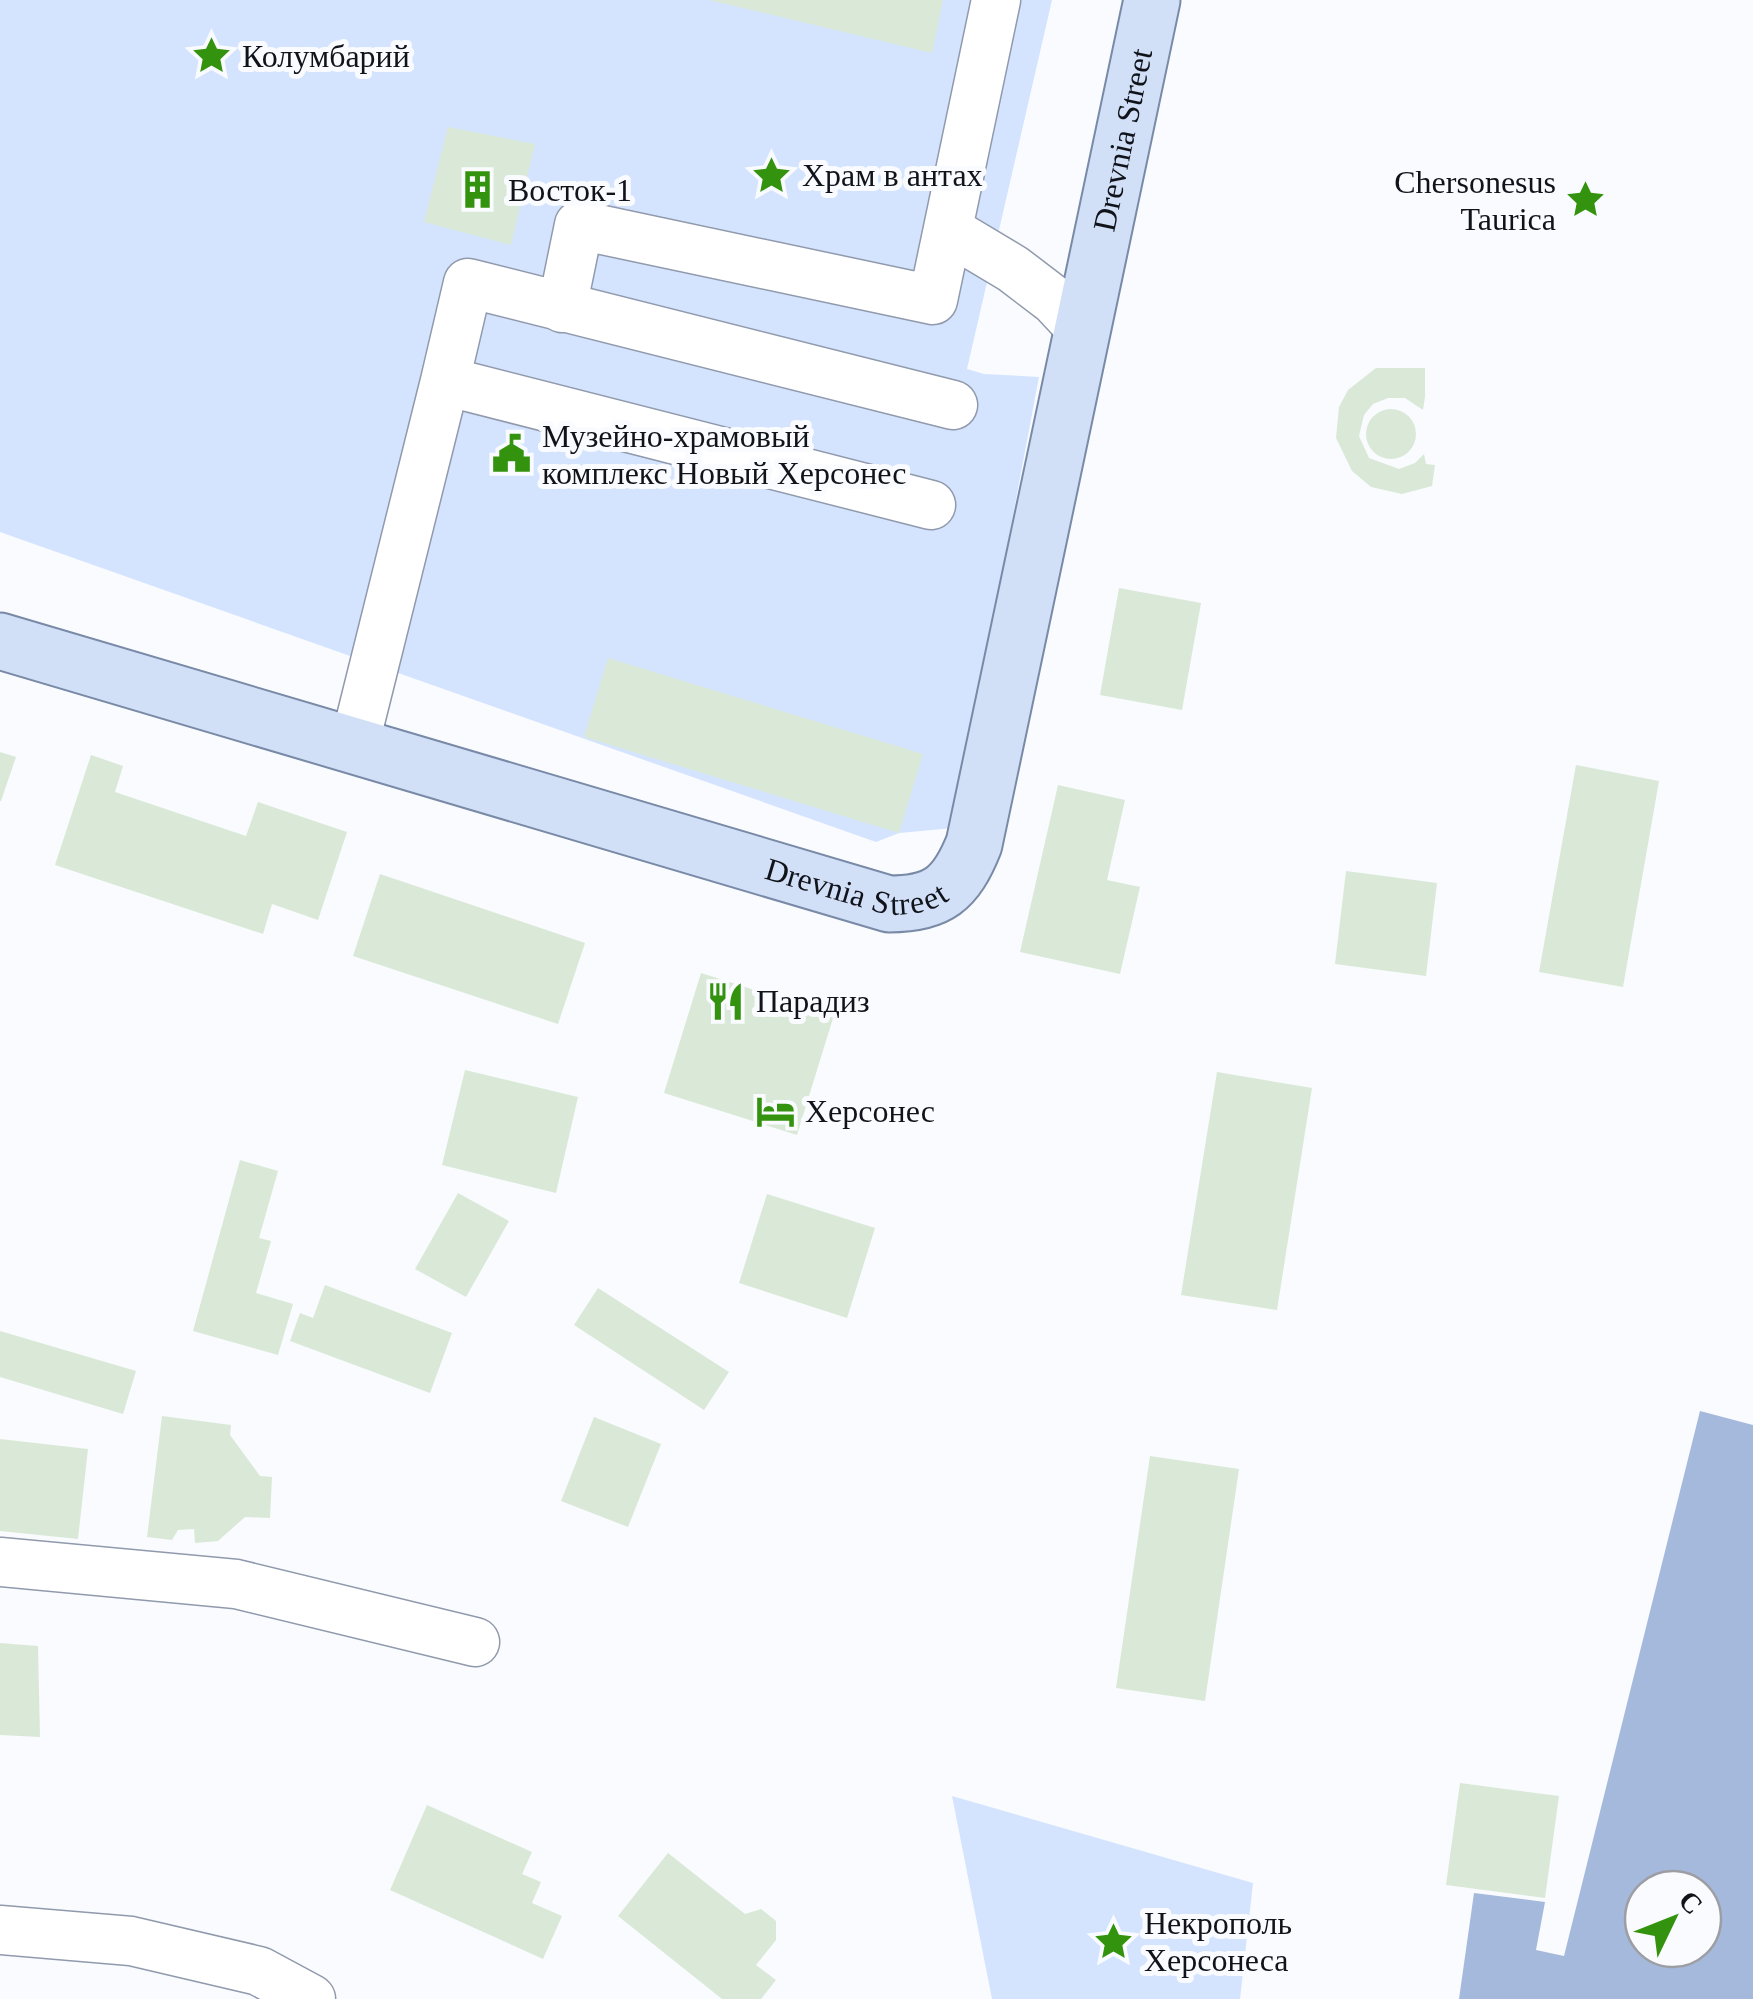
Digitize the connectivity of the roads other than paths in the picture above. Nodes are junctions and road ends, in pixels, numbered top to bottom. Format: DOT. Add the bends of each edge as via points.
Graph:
graph roads {
  1 [pos="996,0"];
  2 [pos="1152,0"];
  3 [pos="948,230"];
  4 [pos="562,308"];
  5 [pos="1083,331"];
  6 [pos="445,381"];
  7 [pos="952,405"];
  8 [pos="931,504"];
  9 [pos="0,641"];
  10 [pos="354,746"];
  11 [pos="0,1562"];
  12 [pos="475,1642"];
  13 [pos="0,1930"];
  14 [pos="311,1999"];
  1 -- 3 [label="lane"];
  2 -- 5 [label="main road, Drevnia Street"];
  3 -- 4 [label="lane" via="933,300 579,225"];
  3 -- 5 [label="lane" via="1013,269"];
  4 -- 6 [label="lane" via="468,283"];
  4 -- 7 [label="lane"];
  5 -- 10 [label="main road, Drevnia Street" via="974,844 964,871 944,890 916,904 889,904"];
  6 -- 8 [label="lane"];
  6 -- 10 [label="lane"];
  9 -- 10 [label="main road, Drevnia Street"];
  11 -- 12 [label="lane" via="236,1584"];
  13 -- 14 [label="lane" via="131,1941 259,1971"];
}
